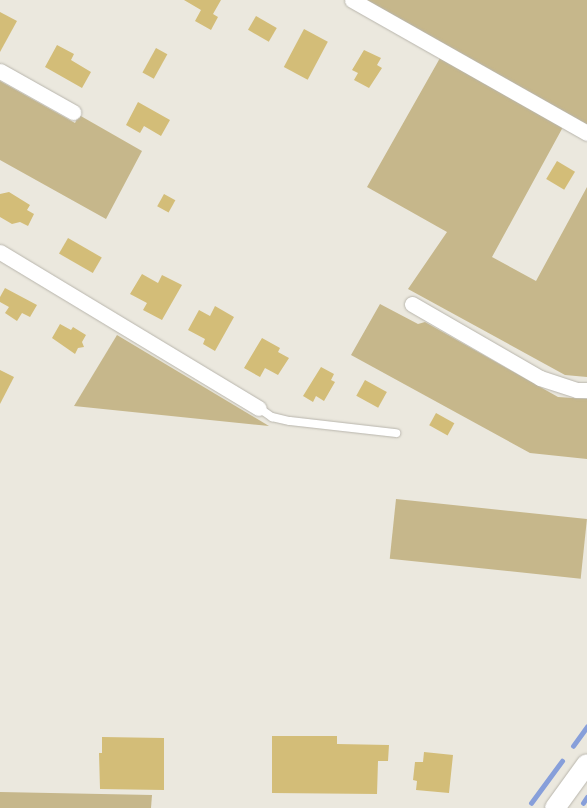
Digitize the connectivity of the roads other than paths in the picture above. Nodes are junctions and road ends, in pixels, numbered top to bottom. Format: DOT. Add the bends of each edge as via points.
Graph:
graph roads {
  1 [pos="352,0"];
  2 [pos="0,71"];
  3 [pos="73,112"];
  4 [pos="587,134"];
  5 [pos="0,252"];
  6 [pos="412,304"];
  7 [pos="587,390"];
  8 [pos="259,408"];
  9 [pos="396,433"];
  10 [pos="587,764"];
  11 [pos="555,808"];
  1 -- 4 [label="street"];
  2 -- 3 [label="street"];
  5 -- 8 [label="street"];
  6 -- 7 [label="street" via="540,378"];
  8 -- 9 [label="lane" via="272,417 290,421"];
  10 -- 11 [label="street"];
}
